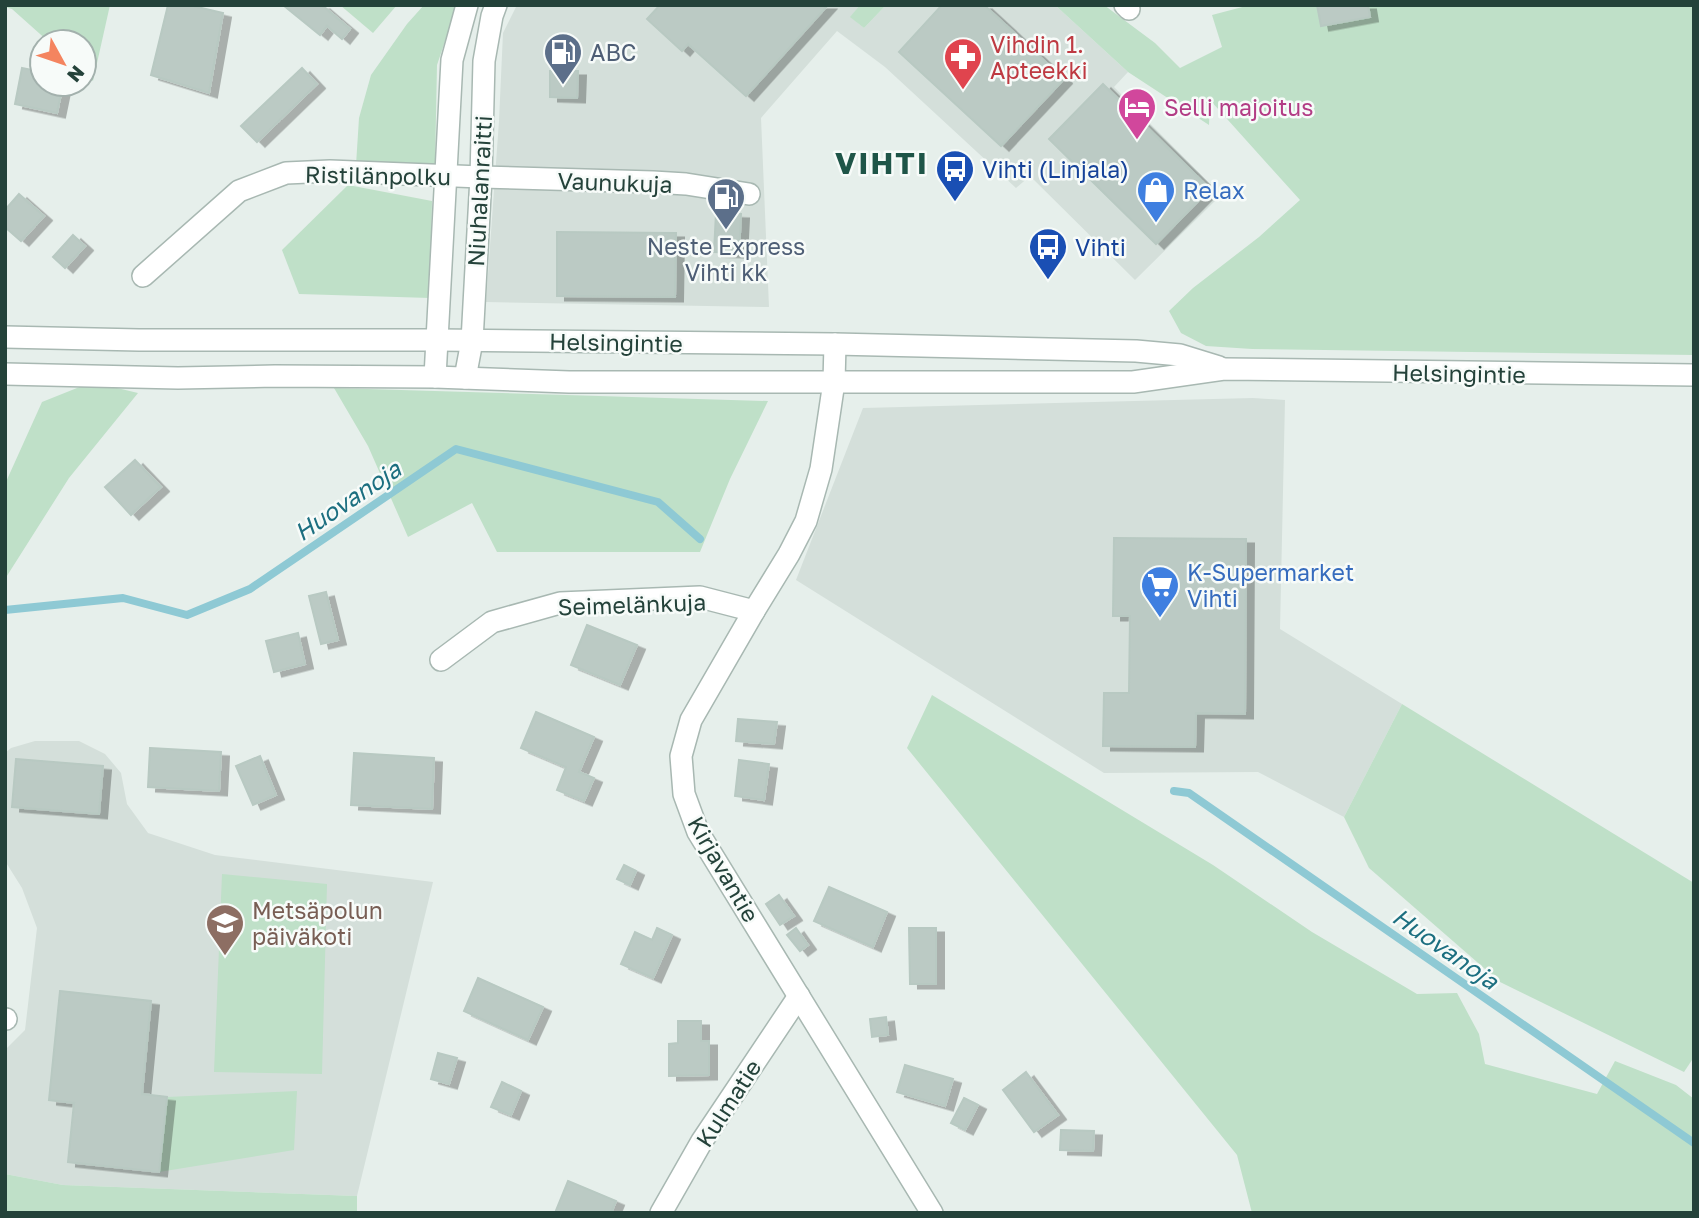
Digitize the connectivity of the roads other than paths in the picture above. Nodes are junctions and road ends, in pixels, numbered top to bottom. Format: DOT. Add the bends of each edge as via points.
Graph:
graph roads {
  1 [pos="467,5"];
  2 [pos="496,5"];
  3 [pos="447,176"];
  4 [pos="481,177"];
  5 [pos="749,194"];
  6 [pos="144,276"];
  7 [pos="5,337"];
  8 [pos="437,340"];
  9 [pos="472,341"];
  10 [pos="835,344"];
  11 [pos="1224,369"];
  12 [pos="5,374"];
  13 [pos="1694,375"];
  14 [pos="435,377"];
  15 [pos="465,378"];
  16 [pos="834,382"];
  17 [pos="754,611"];
  18 [pos="440,660"];
  19 [pos="799,996"];
  20 [pos="661,1213"];
  21 [pos="932,1213"];
  1 -- 3 [label="street, Niuhalanraitti" via="452,60"];
  2 -- 4 [label="street, Niuhalanraitti" via="484,61"];
  3 -- 4 [label="street, Ristilänpolku"];
  3 -- 6 [label="street, Ristilänpolku" via="286,173 239,191"];
  3 -- 8 [label="street, Niuhalanraitti"];
  4 -- 5 [label="street, Vaunukuja" via="686,184"];
  4 -- 9 [label="street, Niuhalanraitti"];
  7 -- 8 [label="street, Helsingintie"];
  8 -- 9 [label="street, Helsingintie"];
  8 -- 14 [label="street, Niuhalanraitti"];
  9 -- 10 [label="street, Helsingintie"];
  9 -- 15 [label="street, Niuhalanraitti"];
  10 -- 11 [label="street, Helsingintie" via="1136,351 1180,355"];
  10 -- 16 [label="street, Kirjavantie"];
  11 -- 13 [label="street, Helsingintie"];
  11 -- 16 [label="street, Helsingintie" via="1133,382"];
  12 -- 14 [label="street, Helsingintie"];
  14 -- 15 [label="street, Helsingintie"];
  15 -- 16 [label="street, Helsingintie"];
  16 -- 17 [label="street, Kirjavantie" via="821,469 806,520"];
  17 -- 18 [label="street, Seimelänkuja" via="700,597 560,603 492,622"];
  17 -- 19 [label="street, Kirjavantie" via="691,720 681,756 684,794 698,832"];
  19 -- 20 [label="street, Kulmatie" via="702,1141"];
  19 -- 21 [label="street, Kirjavantie"];
}
